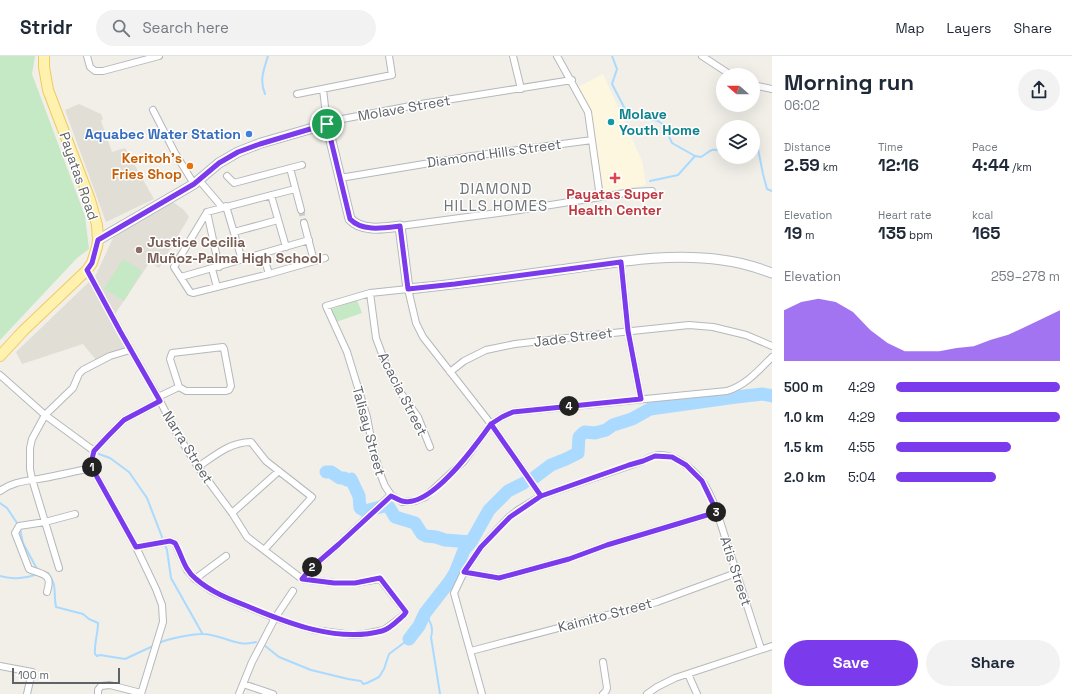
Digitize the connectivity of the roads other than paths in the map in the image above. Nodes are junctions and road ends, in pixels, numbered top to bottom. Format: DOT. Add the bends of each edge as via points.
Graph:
graph roads {
  1 [pos="44,56"];
  2 [pos="87,56"];
  3 [pos="159,56"];
  4 [pos="389,56"];
  5 [pos="513,56"];
  6 [pos="557,56"];
  7 [pos="702,56"];
  8 [pos="720,68"];
  9 [pos="572,80"];
  10 [pos="760,86"];
  11 [pos="323,89"];
  12 [pos="521,89"];
  13 [pos="772,89"];
  14 [pos="297,94"];
  15 [pos="153,110"];
  16 [pos="327,124"];
  17 [pos="592,140"];
  18 [pos="302,165"];
  19 [pos="290,168"];
  20 [pos="227,176"];
  21 [pos="340,178"];
  22 [pos="197,182"];
  23 [pos="295,189"];
  24 [pos="652,192"];
  25 [pos="271,195"];
  26 [pos="600,197"];
  27 [pos="224,206"];
  28 [pos="301,210"];
  29 [pos="207,212"];
  30 [pos="278,220"];
  31 [pos="304,223"];
  32 [pos="400,226"];
  33 [pos="234,232"];
  34 [pos="98,240"];
  35 [pos="309,240"];
  36 [pos="286,246"];
  37 [pos="263,254"];
  38 [pos="325,258"];
  39 [pos="242,260"];
  40 [pos="314,261"];
  41 [pos="621,262"];
  42 [pos="215,268"];
  43 [pos="87,270"];
  44 [pos="772,272"];
  45 [pos="269,274"];
  46 [pos="181,277"];
  47 [pos="217,287"];
  48 [pos="408,289"];
  49 [pos="370,293"];
  50 [pos="628,331"];
  51 [pos="772,346"];
  52 [pos="130,350"];
  53 [pos="0,356"];
  54 [pos="772,356"];
  55 [pos="450,372"];
  56 [pos="0,375"];
  57 [pos="179,387"];
  58 [pos="159,399"];
  59 [pos="641,399"];
  60 [pos="45,415"];
  61 [pos="491,424"];
  62 [pos="430,447"];
  63 [pos="94,451"];
  64 [pos="198,467"];
  65 [pos="92,468"];
  66 [pos="279,471"];
  67 [pos="32,479"];
  68 [pos="0,491"];
  69 [pos="391,496"];
  70 [pos="541,496"];
  71 [pos="717,512"];
  72 [pos="232,513"];
  73 [pos="75,514"];
  74 [pos="45,522"];
  75 [pos="136,547"];
  76 [pos="264,550"];
  77 [pos="226,556"];
  78 [pos="59,568"];
  79 [pos="464,572"];
  80 [pos="736,573"];
  81 [pos="195,579"];
  82 [pos="302,579"];
  83 [pos="293,591"];
  84 [pos="47,592"];
  85 [pos="275,618"];
  86 [pos="772,646"];
  87 [pos="761,649"];
  88 [pos="471,651"];
  89 [pos="603,662"];
  90 [pos="0,666"];
  91 [pos="688,674"];
  92 [pos="243,684"];
  93 [pos="26,694"];
  94 [pos="98,694"];
  95 [pos="141,694"];
  96 [pos="239,694"];
  97 [pos="273,694"];
  98 [pos="482,694"];
  99 [pos="603,694"];
  100 [pos="647,694"];
  101 [pos="697,694"];
  1 -- 34 [label="main road, Payatas Road" via="48,90 90,200"];
  2 -- 3 [label="street" via="90,67 95,71"];
  4 -- 11 [label="street" via="392,76"];
  5 -- 12 [label="street"];
  6 -- 9 [label="street"];
  7 -- 8 [label="street"];
  9 -- 12 [label="street, Molave Street"];
  9 -- 17 [label="street" via="588,112"];
  10 -- 13 [label="street"];
  11 -- 14 [label="street"];
  11 -- 16 [label="street"];
  12 -- 16 [label="street, Molave Street" via="420,104"];
  15 -- 22 [label="street" via="175,152"];
  16 -- 21 [label="street"];
  16 -- 22 [label="street, Molave Street" via="238,152 219,163"];
  17 -- 21 [label="street, Diamond Hills Street" via="472,156"];
  17 -- 26 [label="street"];
  18 -- 19 [label="street"];
  19 -- 20 [label="street" via="234,183"];
  19 -- 23 [label="street"];
  21 -- 32 [label="street" via="350,219 354,224 374,228"];
  22 -- 27 [label="street"];
  22 -- 34 [label="street, Molave Street"];
  23 -- 25 [label="street"];
  23 -- 28 [label="street"];
  24 -- 26 [label="street"];
  25 -- 27 [label="street"];
  25 -- 30 [label="street"];
  26 -- 32 [label="street"];
  27 -- 29 [label="street"];
  27 -- 33 [label="street"];
  29 -- 42 [label="street"];
  29 -- 46 [label="street" via="175,264 174,267"];
  30 -- 33 [label="street"];
  30 -- 36 [label="street"];
  31 -- 35 [label="street"];
  32 -- 48 [label="street"];
  33 -- 39 [label="street"];
  34 -- 43 [label="main road, Payatas Road" via="92,263"];
  35 -- 36 [label="street"];
  35 -- 40 [label="street"];
  36 -- 37 [label="street"];
  37 -- 39 [label="street"];
  37 -- 45 [label="street"];
  38 -- 40 [label="street"];
  39 -- 42 [label="street"];
  40 -- 45 [label="street"];
  41 -- 44 [label="street" via="694,257 723,260"];
  41 -- 48 [label="street"];
  41 -- 50 [label="street"];
  42 -- 46 [label="street"];
  42 -- 47 [label="street"];
  43 -- 52 [label="street, Narra Street"];
  43 -- 53 [label="main road, Payatas Road"];
  45 -- 47 [label="street"];
  46 -- 47 [label="street" via="192,293"];
  48 -- 49 [label="street"];
  48 -- 55 [label="street" via="416,323 423,337"];
  49 -- 62 [label="street, Acacia Street" via="376,338 385,362 398,389 418,417"];
  49 -- 69 [label="street, Talisay Street" via="326,306 347,352 367,417 373,450 381,476"];
  50 -- 51 [label="street, Jade Street" via="689,325 713,327"];
  50 -- 55 [label="street, Jade Street" via="515,344 486,350 464,361"];
  50 -- 59 [label="street"];
  52 -- 58 [label="street, Narra Street"];
  52 -- 60 [label="street" via="110,356 83,370 73,388"];
  54 -- 59 [label="street" via="738,388 696,395"];
  55 -- 61 [label="street"];
  56 -- 60 [label="street"];
  57 -- 57 [label="street" via="170,359 172,353 223,347 229,390 186,391"];
  57 -- 58 [label="street"];
  58 -- 63 [label="street" via="124,420"];
  58 -- 64 [label="street, Narra Street"];
  59 -- 61 [label="street" via="513,412"];
  60 -- 63 [label="street"];
  60 -- 67 [label="street" via="30,448"];
  61 -- 69 [label="street" via="464,460 424,497 402,502"];
  61 -- 70 [label="street"];
  63 -- 65 [label="street"];
  64 -- 66 [label="street" via="224,449 251,442 266,461"];
  64 -- 72 [label="street, Narra Street"];
  65 -- 67 [label="street"];
  65 -- 75 [label="street"];
  66 -- 72 [label="street"];
  66 -- 76 [label="street" via="312,497"];
  67 -- 68 [label="street" via="12,484"];
  67 -- 74 [label="street"];
  69 -- 82 [label="street"];
  70 -- 71 [label="street, Atis Street" via="655,456 672,457 686,465 702,481"];
  70 -- 79 [label="street, Atis Street" via="510,517 481,547"];
  71 -- 79 [label="street" via="569,559 499,578"];
  71 -- 80 [label="street, Atis Street"];
  72 -- 76 [label="street, Narra Street" via="247,537"];
  73 -- 74 [label="street"];
  74 -- 78 [label="street"];
  74 -- 84 [label="street" via="19,526 15,533 29,569 46,576 49,582"];
  75 -- 81 [label="street" via="170,541 175,543 187,570"];
  75 -- 95 [label="street" via="162,605 163,622"];
  76 -- 82 [label="street"];
  77 -- 81 [label="street"];
  79 -- 88 [label="street, Atis Street" via="454,593"];
  80 -- 87 [label="street, Atis Street"];
  80 -- 88 [label="street, Kaimito Street" via="657,602"];
  81 -- 85 [label="street" via="212,591"];
  82 -- 85 [label="street" via="355,583 380,578 406,613 384,630 353,635 314,630"];
  83 -- 85 [label="street"];
  85 -- 92 [label="street"];
  86 -- 87 [label="street"];
  87 -- 91 [label="street"];
  88 -- 98 [label="street, Atis Street"];
  89 -- 99 [label="street" via="607,688"];
  90 -- 93 [label="street" via="32,672"];
  91 -- 100 [label="street" via="675,678"];
  91 -- 101 [label="street"];
  92 -- 96 [label="street"];
  92 -- 97 [label="street"];
  94 -- 95 [label="street" via="101,686 110,685"];
}
